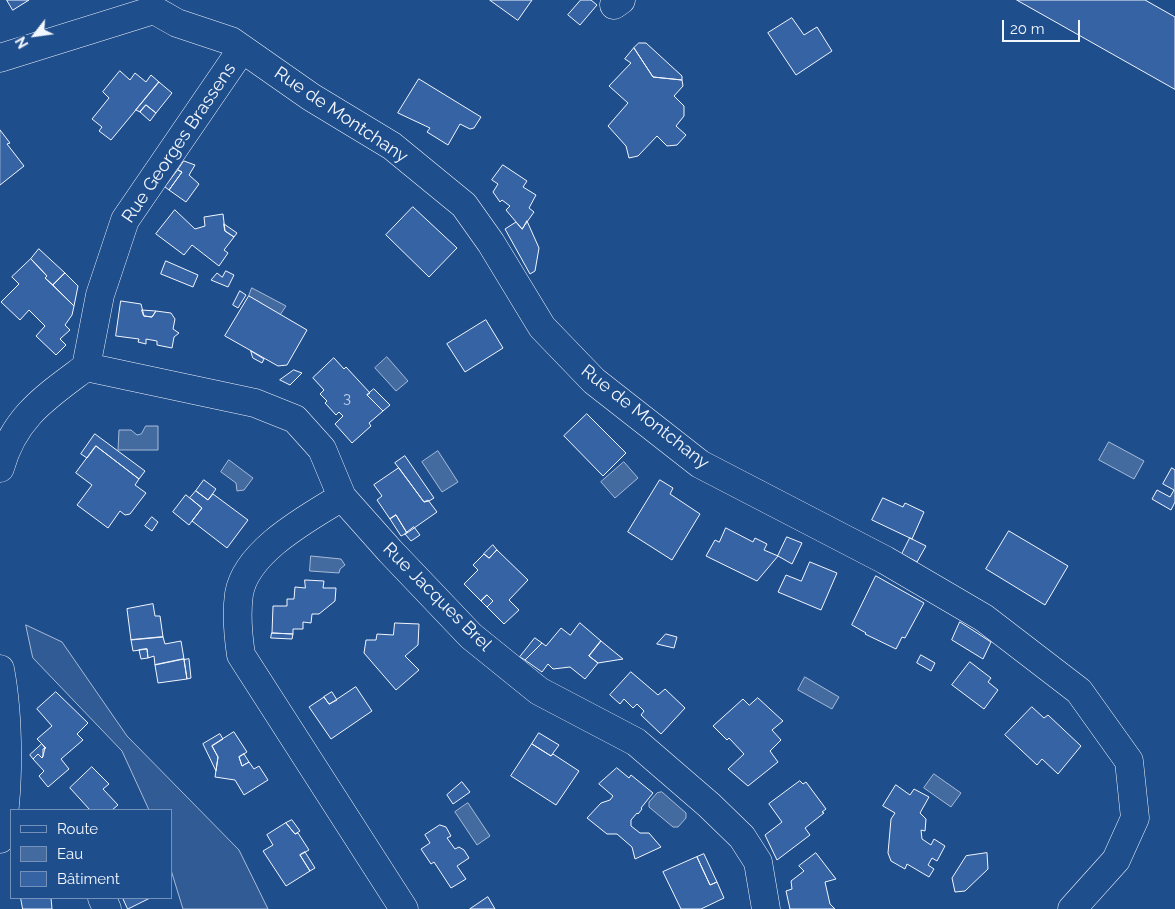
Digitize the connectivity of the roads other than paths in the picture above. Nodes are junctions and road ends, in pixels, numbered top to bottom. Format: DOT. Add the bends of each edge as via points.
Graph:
graph roads {
  1 [pos="155,5"];
  2 [pos="242,49"];
  3 [pos="0,58"];
  4 [pos="86,367"];
  5 [pos="0,468"];
  6 [pos="342,497"];
  7 [pos="0,669"];
  8 [pos="5,824"];
  9 [pos="404,909"];
  10 [pos="766,909"];
  11 [pos="1072,909"];
  1 -- 2 [label="street, Rue de Montchany" via="177,23 231,41"];
  1 -- 3 [label="street"];
  2 -- 4 [label="street, Rue Georges Brassens" via="125,220 100,296"];
  2 -- 11 [label="street, Rue de Montchany" via="311,97 392,146 464,205 542,327 594,381 700,464 885,560 984,618 1079,691 1129,761 1135,818 1116,860"];
  4 -- 5 [label="street" via="44,398 15,429"];
  4 -- 6 [label="street, Rue Jacques Brel" via="255,403 295,419 322,449"];
  6 -- 9 [label="street" via="282,534 253,564 240,592 237,622 241,655"];
  6 -- 10 [label="street, Rue Jacques Brel" via="470,636 539,691 636,742 742,836 758,862"];
  7 -- 8 [label="street" via="5,694"];
}
